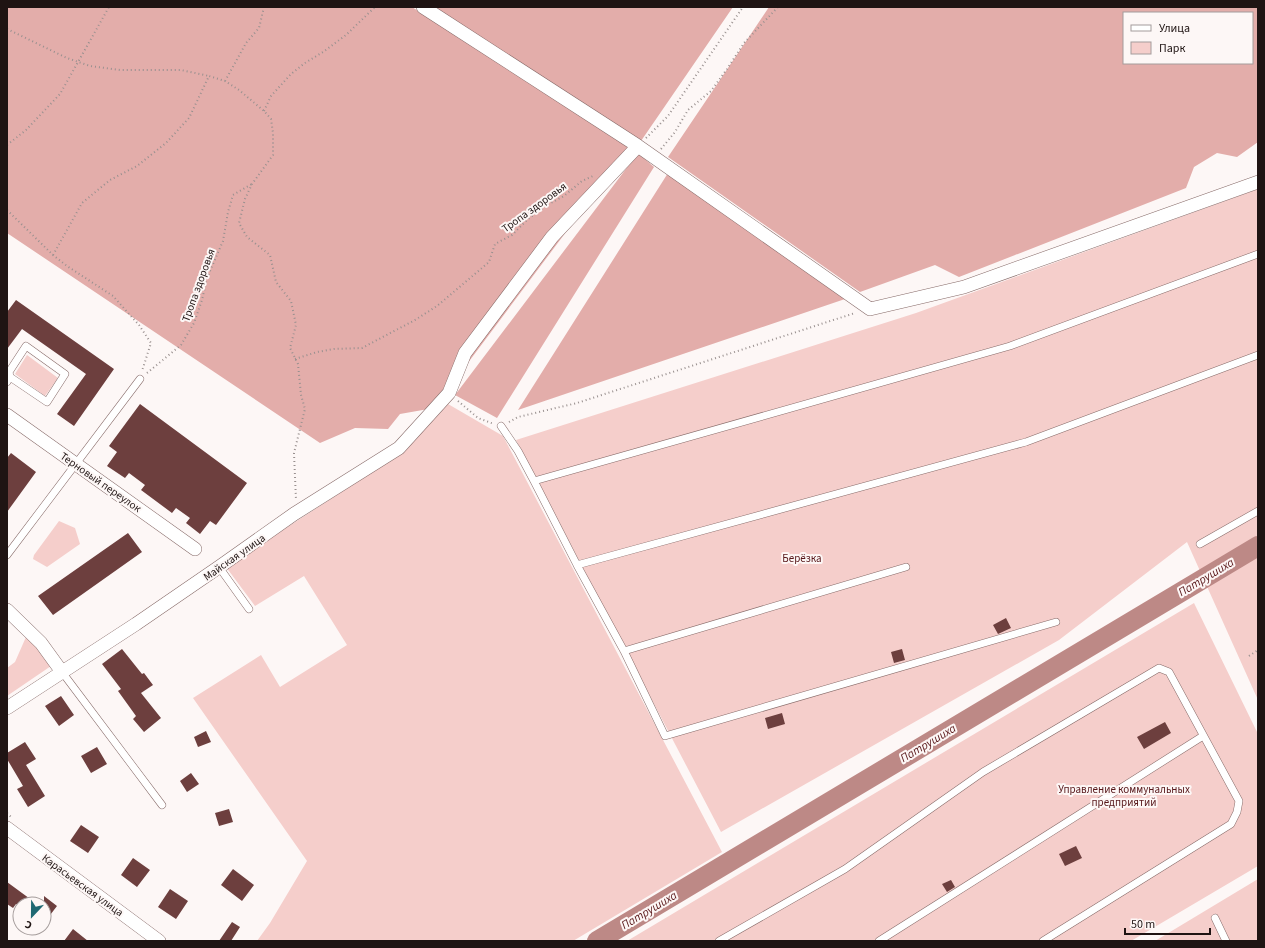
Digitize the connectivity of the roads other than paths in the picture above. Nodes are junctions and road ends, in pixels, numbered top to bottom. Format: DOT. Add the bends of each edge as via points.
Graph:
graph roads {
  1 [pos="423,7"];
  2 [pos="638,146"];
  3 [pos="1258,182"];
  4 [pos="1258,254"];
  5 [pos="1258,355"];
  6 [pos="9,379"];
  7 [pos="140,379"];
  8 [pos="7,415"];
  9 [pos="501,426"];
  10 [pos="75,464"];
  11 [pos="534,481"];
  12 [pos="1258,511"];
  13 [pos="1200,544"];
  14 [pos="195,549"];
  15 [pos="7,555"];
  16 [pos="577,565"];
  17 [pos="219,567"];
  18 [pos="906,567"];
  19 [pos="249,609"];
  20 [pos="7,610"];
  21 [pos="1056,622"];
  22 [pos="624,651"];
  23 [pos="62,672"];
  24 [pos="7,708"];
  25 [pos="1203,736"];
  26 [pos="162,805"];
  27 [pos="7,828"];
  28 [pos="1215,918"];
  29 [pos="159,941"];
  30 [pos="719,941"];
  31 [pos="879,941"];
  32 [pos="1043,941"];
  33 [pos="1226,941"];
  1 -- 2 [label="street"];
  2 -- 3 [label="street" via="870,309 964,287"];
  2 -- 17 [label="street, Майская улица" via="548,243 465,353 449,393 399,448 298,512"];
  4 -- 11 [label="lane" via="1010,346"];
  5 -- 16 [label="lane" via="1026,442"];
  6 -- 6 [label="lane" via="9,372 26,346 65,374 47,402"];
  7 -- 10 [label="lane"];
  8 -- 10 [label="street, Терновый переулок"];
  9 -- 11 [label="lane"];
  10 -- 14 [label="street, Терновый переулок"];
  10 -- 15 [label="lane"];
  11 -- 16 [label="lane"];
  12 -- 13 [label="lane"];
  16 -- 22 [label="lane"];
  17 -- 19 [label="lane"];
  17 -- 23 [label="street, Майская улица"];
  18 -- 22 [label="lane"];
  20 -- 23 [label="street" via="41,643"];
  21 -- 22 [label="lane" via="665,736"];
  23 -- 24 [label="street, Майская улица"];
  23 -- 26 [label="lane"];
  25 -- 30 [label="lane" via="1169,672 1159,668 983,772 845,869"];
  25 -- 31 [label="lane"];
  25 -- 32 [label="lane" via="1239,801 1231,824"];
  27 -- 29 [label="street, Карасьевская улица"];
  28 -- 33 [label="lane"];
}
